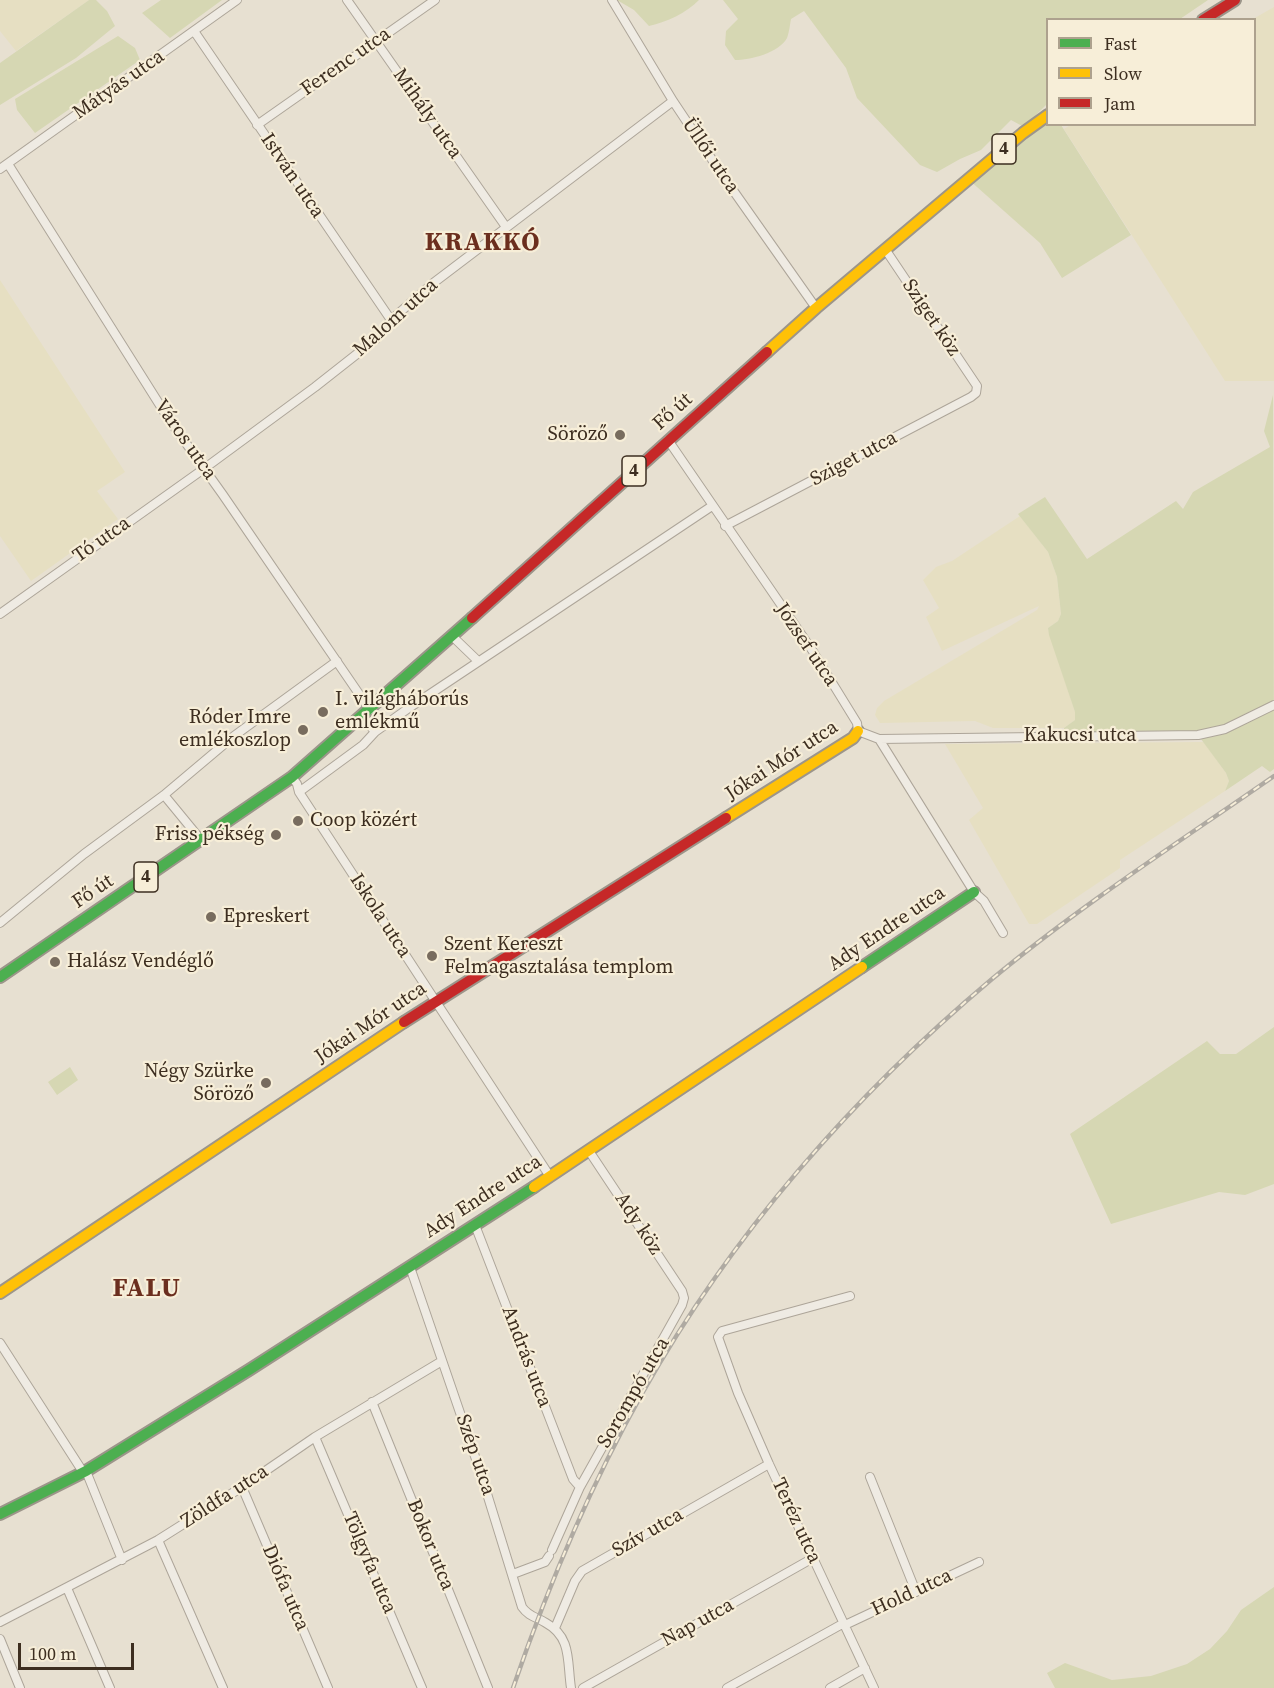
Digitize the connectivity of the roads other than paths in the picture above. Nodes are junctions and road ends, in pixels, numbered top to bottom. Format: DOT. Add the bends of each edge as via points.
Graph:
graph roads {
  1 [pos="237,0"];
  2 [pos="347,0"];
  3 [pos="435,0"];
  4 [pos="612,0"];
  5 [pos="1235,0"];
  6 [pos="1206,18"];
  7 [pos="194,31"];
  8 [pos="376,42"];
  9 [pos="673,101"];
  10 [pos="1046,116"];
  11 [pos="257,125"];
  12 [pos="8,164"];
  13 [pos="0,169"];
  14 [pos="506,227"];
  15 [pos="885,249"];
  16 [pos="816,308"];
  17 [pos="391,320"];
  18 [pos="976,386"];
  19 [pos="668,440"];
  20 [pos="205,468"];
  21 [pos="712,506"];
  22 [pos="725,526"];
  23 [pos="0,614"];
  24 [pos="452,636"];
  25 [pos="337,661"];
  26 [pos="478,662"];
  27 [pos="1274,705"];
  28 [pos="366,713"];
  29 [pos="858,731"];
  30 [pos="375,732"];
  31 [pos="879,739"];
  32 [pos="292,777"];
  33 [pos="298,792"];
  34 [pos="164,795"];
  35 [pos="201,840"];
  36 [pos="974,892"];
  37 [pos="0,922"];
  38 [pos="1003,933"];
  39 [pos="2,971"];
  40 [pos="435,1001"];
  41 [pos="590,1150"];
  42 [pos="549,1175"];
  43 [pos="475,1225"];
  44 [pos="410,1267"];
  45 [pos="0,1293"];
  46 [pos="850,1296"];
  47 [pos="684,1298"];
  48 [pos="0,1343"];
  49 [pos="442,1361"];
  50 [pos="372,1402"];
  51 [pos="315,1437"];
  52 [pos="769,1464"];
  53 [pos="84,1472"];
  54 [pos="870,1478"];
  55 [pos="242,1487"];
  56 [pos="580,1487"];
  57 [pos="0,1514"];
  58 [pos="158,1540"];
  59 [pos="813,1558"];
  60 [pos="122,1560"];
  61 [pos="979,1562"];
  62 [pos="513,1574"];
  63 [pos="67,1588"];
  64 [pos="916,1592"];
  65 [pos="0,1622"];
  66 [pos="844,1624"];
  67 [pos="555,1628"];
  68 [pos="0,1640"];
  69 [pos="865,1668"];
  70 [pos="20,1688"];
  71 [pos="110,1688"];
  72 [pos="223,1688"];
  73 [pos="328,1688"];
  74 [pos="422,1688"];
  75 [pos="488,1688"];
  76 [pos="570,1688"];
  77 [pos="583,1688"];
  78 [pos="727,1688"];
  79 [pos="830,1688"];
  80 [pos="874,1688"];
  1 -- 7 [label="street, Mátyás utca"];
  2 -- 8 [label="street, Mihály utca"];
  3 -- 8 [label="street, Ferenc utca"];
  4 -- 9 [label="street, Üllői utca"];
  5 -- 6 [label="street"];
  7 -- 11 [label="street, István utca"];
  7 -- 12 [label="street, Mátyás utca"];
  8 -- 11 [label="street, Ferenc utca"];
  8 -- 14 [label="street, Mihály utca"];
  9 -- 14 [label="street, Malom utca"];
  9 -- 16 [label="street, Üllői utca"];
  10 -- 15 [label="street, Fő út / 4"];
  11 -- 17 [label="street, István utca"];
  12 -- 13 [label="street, Mátyás utca"];
  12 -- 20 [label="street, Város utca" via="168,418"];
  14 -- 17 [label="street, Malom utca"];
  15 -- 16 [label="street, Fő út / 4"];
  15 -- 18 [label="street, Sziget köz"];
  16 -- 19 [label="street, Fő út / 4"];
  17 -- 20 [label="street, Malom utca" via="376,339"];
  18 -- 22 [label="street, Sziget utca" via="971,398"];
  19 -- 21 [label="street, József utca"];
  19 -- 24 [label="street, Fő út / 4"];
  20 -- 23 [label="street, Tó utca"];
  20 -- 25 [label="street, Város utca"];
  21 -- 22 [label="street, József utca"];
  21 -- 26 [label="street"];
  22 -- 29 [label="street, József utca" via="812,651 857,723"];
  24 -- 26 [label="street"];
  24 -- 28 [label="street, Fő út / 4"];
  25 -- 28 [label="street, Város utca"];
  25 -- 34 [label="street, Fő út" via="234,736"];
  26 -- 30 [label="street"];
  27 -- 31 [label="street, Kakucsi utca" via="1225,729 1198,735"];
  28 -- 30 [label="street"];
  28 -- 32 [label="street, Fő út / 4"];
  29 -- 31 [label="street"];
  29 -- 40 [label="street, Jókai Mór utca" via="853,738"];
  30 -- 33 [label="street"];
  31 -- 36 [label="street"];
  32 -- 33 [label="street, Iskola utca"];
  32 -- 35 [label="street, Fő út / 4"];
  33 -- 40 [label="street, Iskola utca"];
  34 -- 35 [label="street"];
  34 -- 37 [label="street, Fő út"];
  35 -- 39 [label="street, Fő út / 4"];
  36 -- 38 [label="street"];
  36 -- 41 [label="street, Ady Endre utca"];
  40 -- 42 [label="street, Iskola utca"];
  40 -- 45 [label="street, Jókai Mór utca"];
  41 -- 42 [label="street, Ady Endre utca"];
  41 -- 47 [label="street, Ady köz"];
  42 -- 43 [label="street, Ady Endre utca"];
  43 -- 44 [label="street, Ady Endre utca"];
  43 -- 56 [label="street, András utca" via="573,1479"];
  44 -- 49 [label="street, Szép utca"];
  44 -- 53 [label="street, Ady Endre utca"];
  46 -- 52 [label="street, Teréz utca" via="722,1331 718,1337"];
  47 -- 56 [label="street, Sorompó utca" via="666,1338"];
  48 -- 53 [label="street"];
  49 -- 50 [label="street, Zöldfa utca"];
  49 -- 62 [label="street, Szép utca"];
  50 -- 51 [label="street, Zöldfa utca"];
  50 -- 75 [label="street, Bokor utca"];
  51 -- 55 [label="street, Zöldfa utca"];
  51 -- 74 [label="street, Tölgyfa utca"];
  52 -- 59 [label="street, Teréz utca"];
  52 -- 67 [label="street, Szív utca" via="582,1570"];
  53 -- 57 [label="street, Ady Endre utca"];
  53 -- 60 [label="street"];
  54 -- 64 [label="street"];
  55 -- 58 [label="street, Zöldfa utca"];
  55 -- 73 [label="street, Diófa utca"];
  56 -- 62 [label="street, Sorompó utca" via="545,1562"];
  58 -- 60 [label="street, Zöldfa utca"];
  58 -- 72 [label="street"];
  59 -- 66 [label="street, Teréz utca"];
  59 -- 77 [label="street, Nap utca"];
  60 -- 63 [label="street, Zöldfa utca"];
  61 -- 64 [label="street, Hold utca"];
  62 -- 67 [label="street, Szép utca" via="527,1615"];
  63 -- 65 [label="street, Zöldfa utca"];
  63 -- 71 [label="street"];
  64 -- 66 [label="street, Hold utca"];
  66 -- 69 [label="street, Teréz utca"];
  66 -- 78 [label="street, Hold utca"];
  67 -- 76 [label="street" via="565,1643"];
  68 -- 70 [label="street"];
  69 -- 79 [label="street"];
  69 -- 80 [label="street, Teréz utca"];
}
